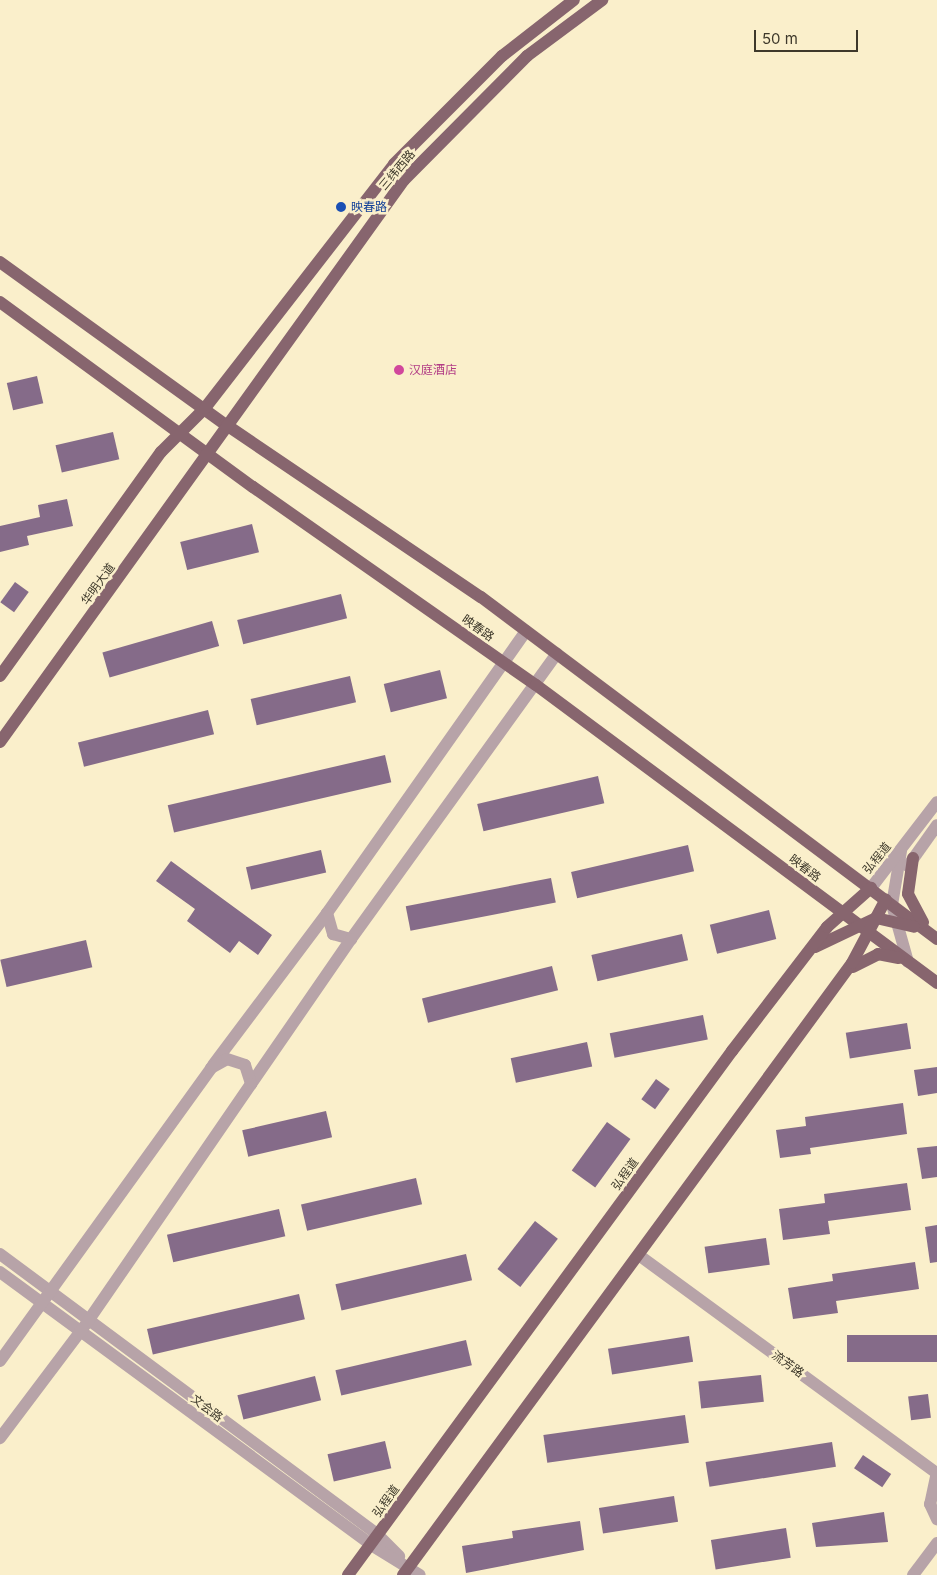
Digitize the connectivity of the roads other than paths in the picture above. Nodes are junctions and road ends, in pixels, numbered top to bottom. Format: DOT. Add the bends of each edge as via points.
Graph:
graph roads {
  1 [pos="574,0"];
  2 [pos="602,0"];
  3 [pos="0,262"];
  4 [pos="0,302"];
  5 [pos="206,408"];
  6 [pos="194,420"];
  7 [pos="224,424"];
  8 [pos="181,434"];
  9 [pos="215,440"];
  10 [pos="209,455"];
  11 [pos="526,630"];
  12 [pos="557,654"];
  13 [pos="505,663"];
  14 [pos="0,676"];
  15 [pos="536,685"];
  16 [pos="0,742"];
  17 [pos="937,802"];
  18 [pos="937,825"];
  19 [pos="901,851"];
  20 [pos="913,858"];
  21 [pos="871,888"];
  22 [pos="890,898"];
  23 [pos="327,913"];
  24 [pos="842,913"];
  25 [pos="876,918"];
  26 [pos="894,920"];
  27 [pos="858,924"];
  28 [pos="870,934"];
  29 [pos="935,937"];
  30 [pos="351,939"];
  31 [pos="807,953"];
  32 [pos="908,962"];
  33 [pos="843,976"];
  34 [pos="937,984"];
  35 [pos="211,1068"];
  36 [pos="251,1084"];
  37 [pos="0,1254"];
  38 [pos="640,1256"];
  39 [pos="0,1272"];
  40 [pos="51,1292"];
  41 [pos="42,1303"];
  42 [pos="89,1320"];
  43 [pos="80,1331"];
  44 [pos="0,1361"];
  45 [pos="0,1438"];
  46 [pos="936,1472"];
  47 [pos="937,1519"];
  48 [pos="374,1540"];
  49 [pos="937,1543"];
  50 [pos="406,1571"];
  51 [pos="348,1575"];
  52 [pos="420,1575"];
  53 [pos="913,1575"];
  1 -- 5 [label="main road, 三纬西路" via="502,56 394,164"];
  2 -- 7 [label="main road, 三纬西路" via="527,56 404,180"];
  3 -- 5 [label="main road, 映春路"];
  4 -- 8 [label="main road, 映春路"];
  5 -- 6 [label="main road, 三纬西路"];
  5 -- 7 [label="main road, 映春路"];
  6 -- 8 [label="main road, 华明大道"];
  7 -- 9 [label="main road, 三纬西路"];
  7 -- 11 [label="main road, 映春路"];
  8 -- 10 [label="main road, 映春路"];
  8 -- 14 [label="main road, 华明大道" via="161,452"];
  9 -- 10 [label="main road, 华明大道"];
  10 -- 13 [label="main road, 映春路"];
  10 -- 16 [label="main road, 华明大道"];
  11 -- 12 [label="main road, 映春路"];
  11 -- 13 [label="street"];
  12 -- 15 [label="street"];
  12 -- 21 [label="main road, 映春路"];
  13 -- 15 [label="main road, 映春路"];
  13 -- 23 [label="street"];
  15 -- 24 [label="main road, 映春路"];
  15 -- 30 [label="street"];
  17 -- 19 [label="street, 弘程道"];
  18 -- 20 [label="street"];
  19 -- 21 [label="street, 弘程道"];
  19 -- 22 [label="street"];
  20 -- 22 [label="street"];
  20 -- 29 [label="main road" via="908,894 914,912"];
  21 -- 22 [label="main road, 映春路"];
  21 -- 24 [label="main road, 弘程道"];
  22 -- 25 [label="main road"];
  22 -- 26 [label="street"];
  22 -- 29 [label="main road, 映春路"];
  23 -- 30 [label="street" via="333,934"];
  23 -- 35 [label="street"];
  24 -- 27 [label="main road, 映春路"];
  24 -- 31 [label="main road, 弘程道"];
  25 -- 26 [label="main road"];
  25 -- 27 [label="main road"];
  25 -- 28 [label="main road"];
  26 -- 29 [label="main road"];
  26 -- 32 [label="street"];
  27 -- 28 [label="main road, 映春路"];
  27 -- 31 [label="main road"];
  28 -- 32 [label="main road, 映春路"];
  28 -- 33 [label="main road"];
  30 -- 36 [label="street"];
  31 -- 48 [label="main road, 弘程道"];
  32 -- 33 [label="main road" via="878,954"];
  32 -- 34 [label="main road, 映春路"];
  33 -- 38 [label="main road"];
  35 -- 36 [label="street" via="227,1059 245,1065"];
  35 -- 40 [label="street"];
  36 -- 42 [label="street"];
  37 -- 40 [label="street, 文会路"];
  38 -- 46 [label="street, 流芳路"];
  38 -- 50 [label="main road"];
  39 -- 41 [label="street, 文会路"];
  40 -- 41 [label="street"];
  40 -- 42 [label="street, 文会路"];
  41 -- 43 [label="street, 文会路"];
  41 -- 44 [label="street"];
  42 -- 43 [label="street"];
  42 -- 48 [label="street, 文会路"];
  43 -- 45 [label="street"];
  43 -- 48 [label="street, 文会路"];
  46 -- 47 [label="street" via="930,1504"];
  48 -- 50 [label="street, 文会路"];
  48 -- 51 [label="main road, 弘程道"];
  49 -- 53 [label="street"];
  50 -- 52 [label="street, 文会路"];
}
